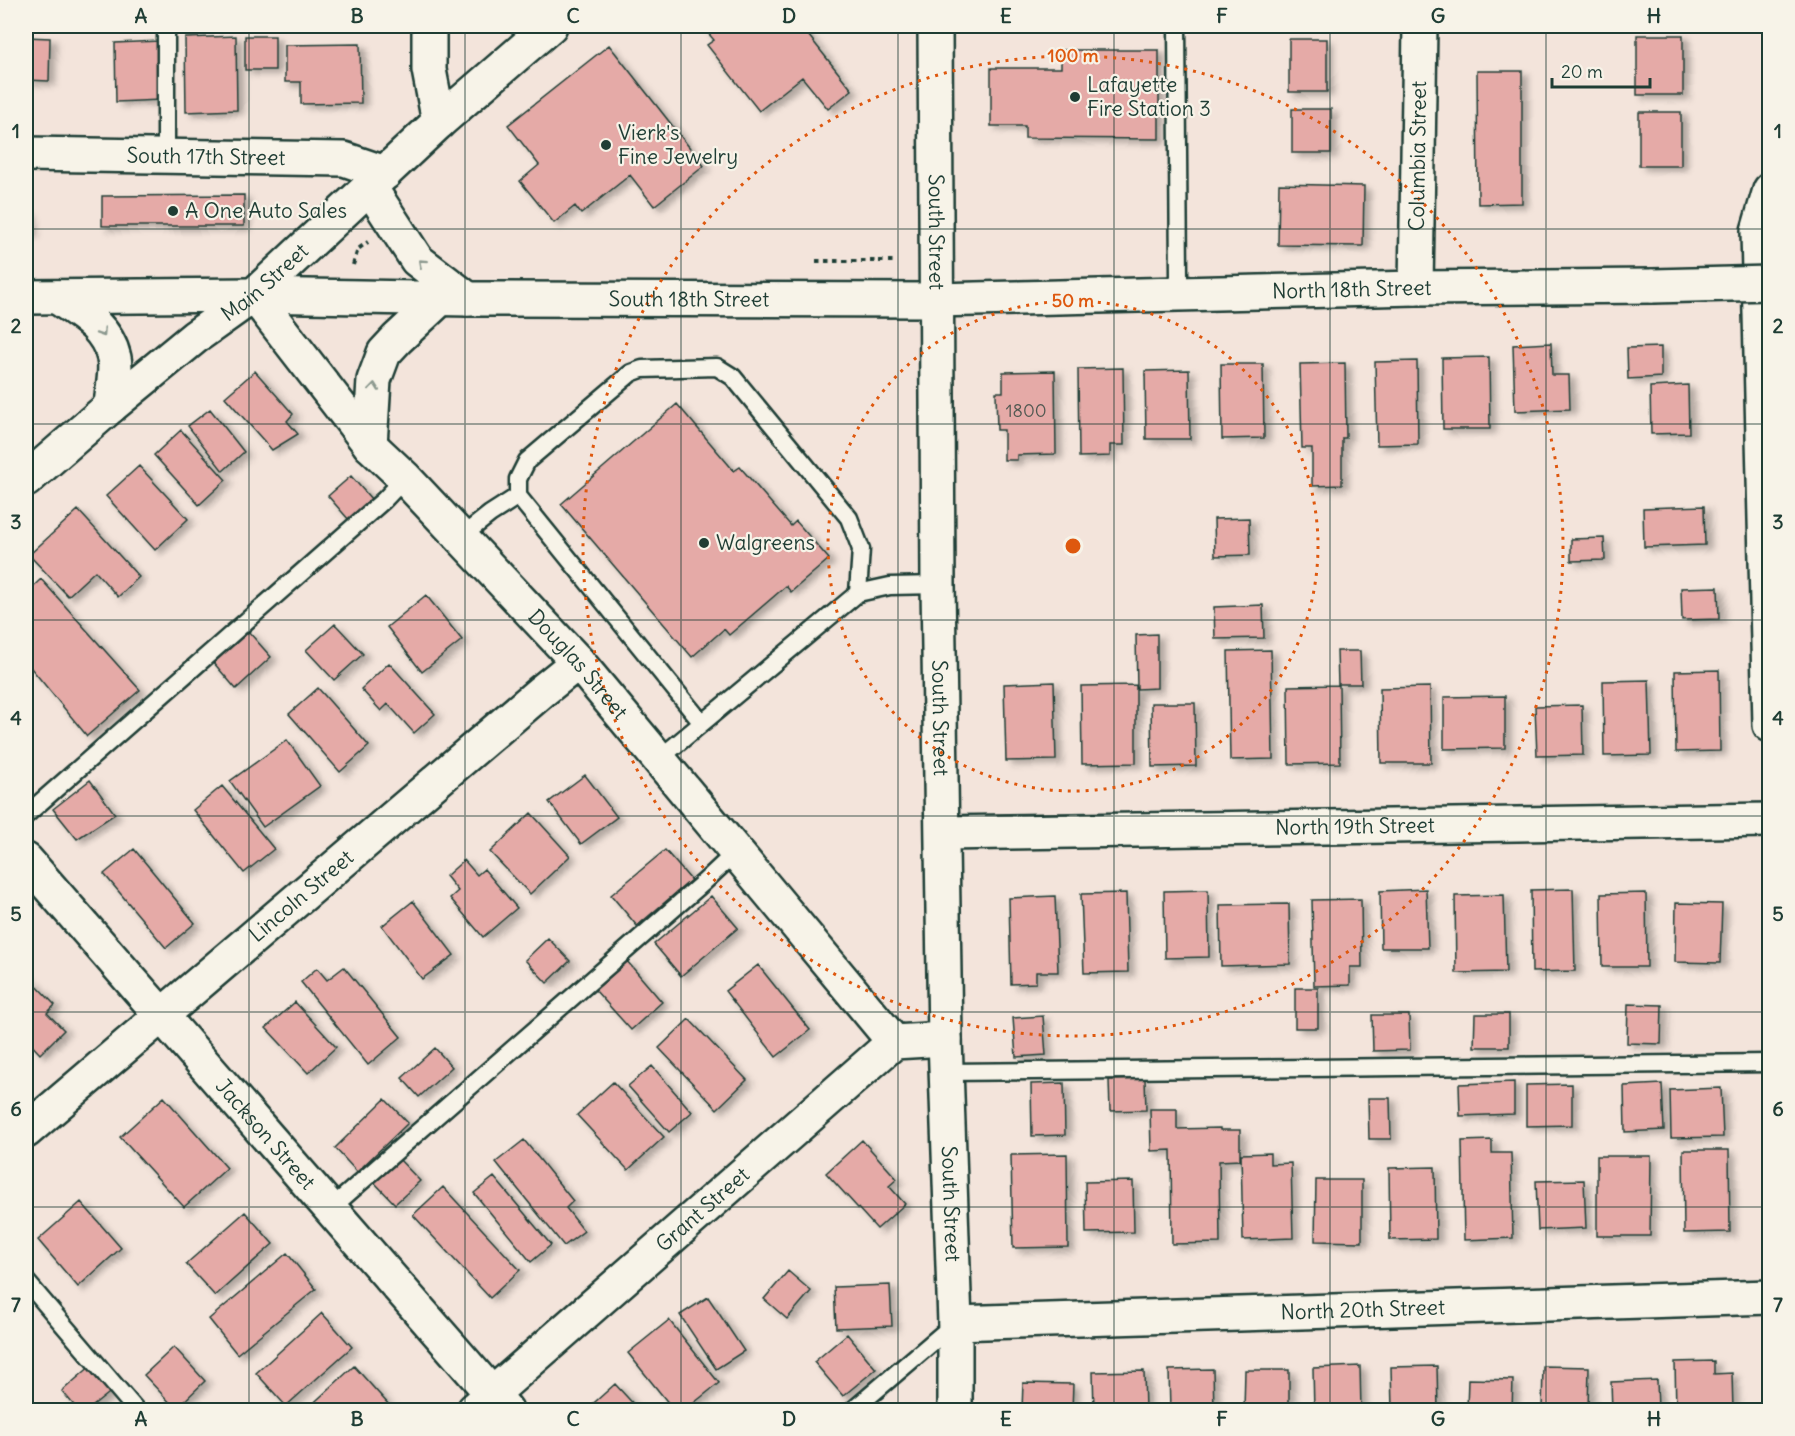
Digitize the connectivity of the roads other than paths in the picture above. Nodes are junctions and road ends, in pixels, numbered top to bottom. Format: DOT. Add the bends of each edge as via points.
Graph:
graph roads {
  1 [pos="166,26"];
  2 [pos="429,26"];
  3 [pos="550,26"];
  4 [pos="935,26"];
  5 [pos="1177,26"];
  6 [pos="1420,26"];
  7 [pos="439,122"];
  8 [pos="26,154"];
  9 [pos="166,157"];
  10 [pos="377,180"];
  11 [pos="1770,190"];
  12 [pos="1179,278"];
  13 [pos="1770,283"];
  14 [pos="1416,288"];
  15 [pos="254,295"];
  16 [pos="41,297"];
  17 [pos="454,298"];
  18 [pos="936,300"];
  19 [pos="111,406"];
  20 [pos="370,445"];
  21 [pos="405,478"];
  22 [pos="26,480"];
  23 [pos="518,496"];
  24 [pos="461,537"];
  25 [pos="938,585"];
  26 [pos="858,593"];
  27 [pos="578,662"];
  28 [pos="702,723"];
  29 [pos="1770,725"];
  30 [pos="659,759"];
  31 [pos="26,815"];
  32 [pos="1770,820"];
  33 [pos="943,833"];
  34 [pos="736,852"];
  35 [pos="26,860"];
  36 [pos="161,1016"];
  37 [pos="945,1039"];
  38 [pos="894,1042"];
  39 [pos="1770,1063"];
  40 [pos="946,1072"];
  41 [pos="26,1131"];
  42 [pos="330,1209"];
  43 [pos="26,1281"];
  44 [pos="1770,1297"];
  45 [pos="955,1323"];
  46 [pos="491,1405"];
  47 [pos="136,1410"];
  48 [pos="853,1410"];
  49 [pos="955,1410"];
  1 -- 9 [label="lane"];
  2 -- 7 [label="street" via="429,70"];
  3 -- 7 [label="street, Main Street"];
  4 -- 18 [label="street, South Street"];
  5 -- 12 [label="lane"];
  6 -- 14 [label="street, Columbia Street"];
  7 -- 10 [label="street, Main Street"];
  8 -- 9 [label="street, South 17th Street"];
  9 -- 10 [label="street, South 17th Street" via="344,159"];
  10 -- 15 [label="street, Main Street"];
  17 -- 10 [label="street, one-way" via="417,261"];
  11 -- 29 [label="street" via="1758,231"];
  13 -- 14 [label="street, North 18th Street, bridge"];
  14 -- 18 [label="street, North 18th Street"];
  15 -- 16 [label="street, South 18th Street"];
  15 -- 17 [label="street, South 18th Street"];
  15 -- 19 [label="street, Main Street"];
  15 -- 20 [label="street, Douglas Street"];
  16 -- 19 [label="street, one-way" via="92,320 104,333 114,358"];
  17 -- 18 [label="street, South 18th Street"];
  20 -- 17 [label="street, one-way" via="374,380 384,353"];
  18 -- 25 [label="street, South Street"];
  19 -- 22 [label="street, Main Street"];
  20 -- 21 [label="street, Douglas Street"];
  21 -- 24 [label="street, Douglas Street"];
  21 -- 31 [label="lane"];
  23 -- 24 [label="lane"];
  23 -- 26 [label="lane" via="518,479 527,461 631,373 642,369 717,367 733,377 849,518 861,549"];
  23 -- 28 [label="lane"];
  24 -- 27 [label="street, Douglas Street"];
  25 -- 26 [label="lane" via="890,586"];
  25 -- 33 [label="street, South Street"];
  26 -- 28 [label="lane"];
  27 -- 30 [label="street, Douglas Street"];
  27 -- 36 [label="street, Lincoln Street"];
  28 -- 30 [label="lane"];
  30 -- 34 [label="street, Douglas Street"];
  32 -- 33 [label="street, North 19th Street"];
  33 -- 37 [label="street, South Street"];
  34 -- 38 [label="street, Douglas Street"];
  34 -- 42 [label="lane"];
  35 -- 36 [label="street, Jackson Street"];
  36 -- 41 [label="street, Lincoln Street"];
  36 -- 42 [label="street, Jackson Street"];
  37 -- 38 [label="street"];
  37 -- 40 [label="street, South Street"];
  38 -- 46 [label="street, Grant Street"];
  39 -- 40 [label="lane"];
  40 -- 45 [label="street, South Street"];
  42 -- 46 [label="street, Jackson Street"];
  43 -- 47 [label="lane"];
  44 -- 45 [label="street, North 20th Street"];
  45 -- 48 [label="lane"];
  45 -- 49 [label="street, South Street"];
}
